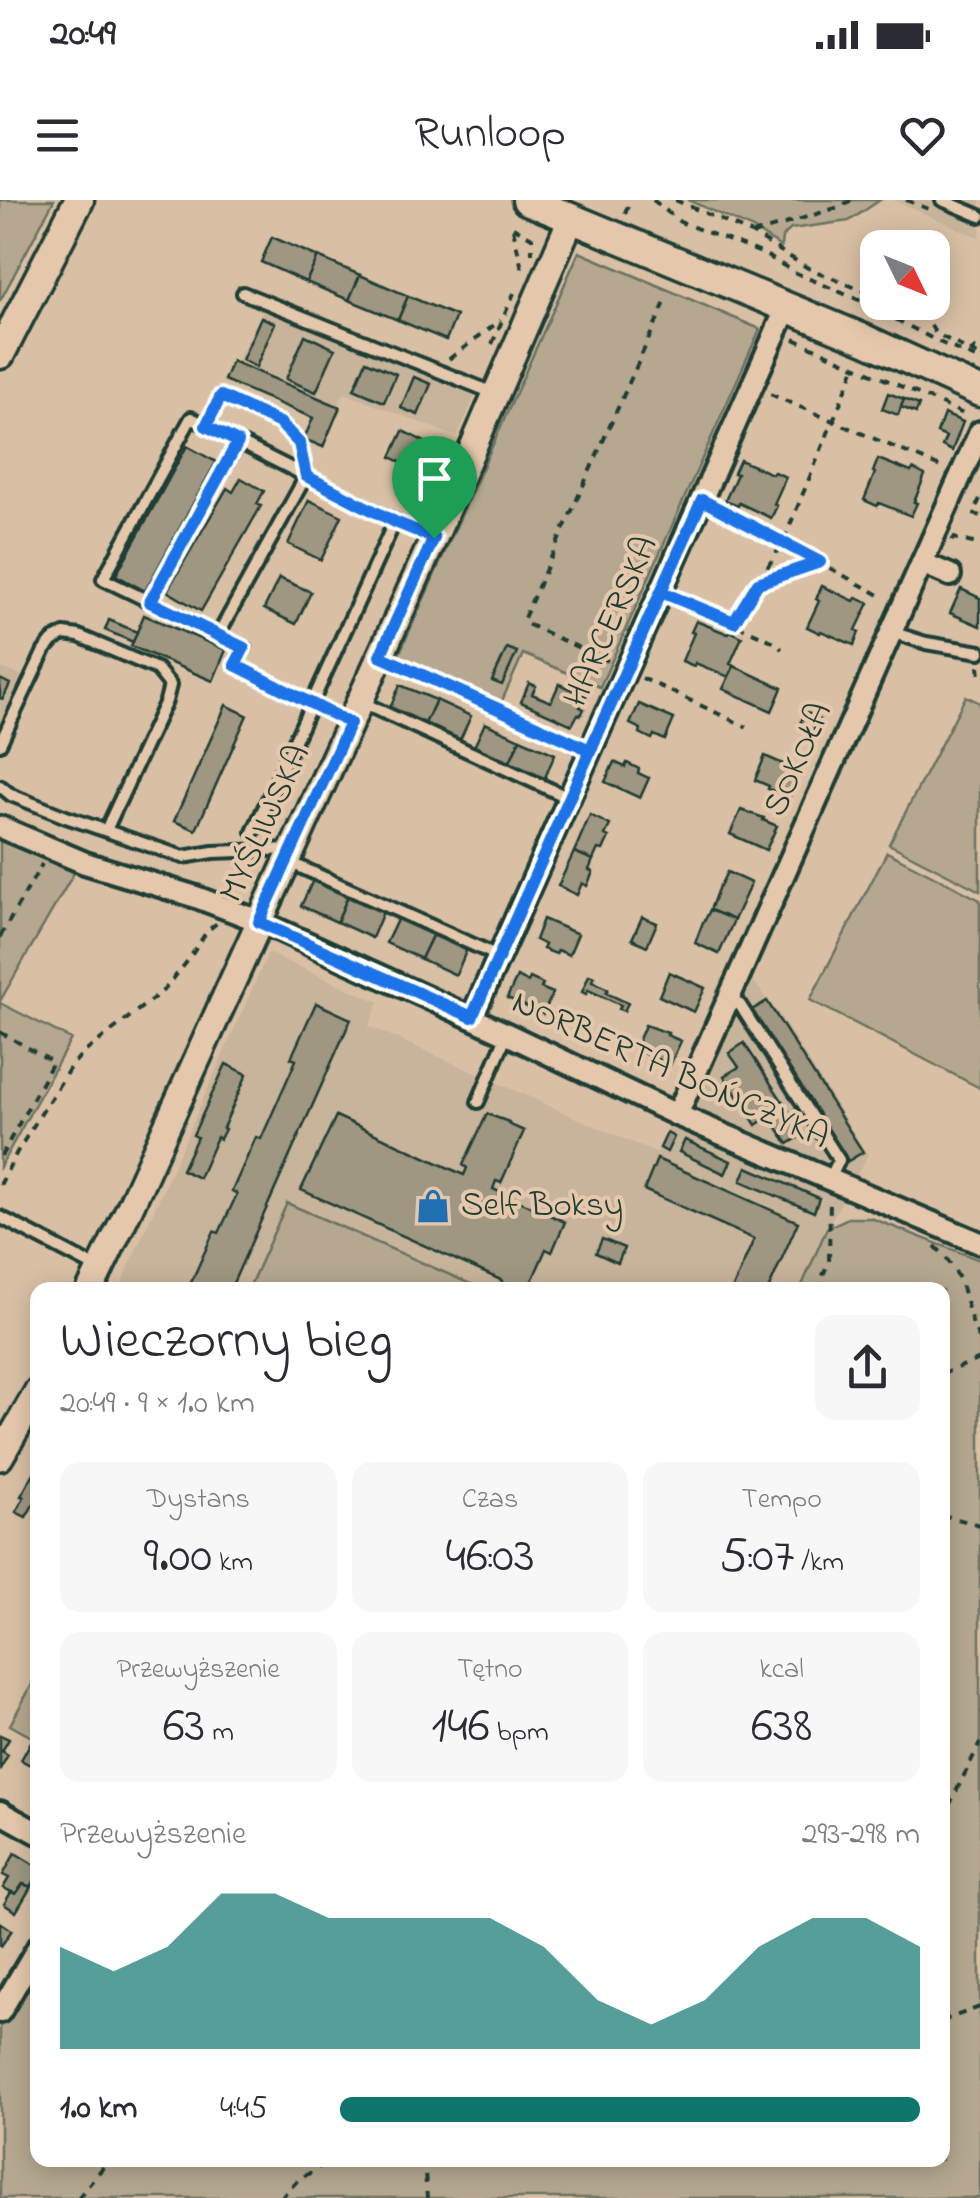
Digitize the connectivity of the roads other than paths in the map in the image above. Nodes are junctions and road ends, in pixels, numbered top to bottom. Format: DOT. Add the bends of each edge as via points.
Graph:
graph roads {
  1 [pos="79,200"];
  2 [pos="942,200"];
  3 [pos="575,210"];
  4 [pos="519,216"];
  5 [pos="980,216"];
  6 [pos="243,293"];
  7 [pos="781,319"];
  8 [pos="0,354"];
  9 [pos="497,395"];
  10 [pos="978,414"];
  11 [pos="206,426"];
  12 [pos="238,442"];
  13 [pos="306,476"];
  14 [pos="395,522"];
  15 [pos="434,538"];
  16 [pos="922,563"];
  17 [pos="950,575"];
  18 [pos="150,602"];
  19 [pos="891,632"];
  20 [pos="218,636"];
  21 [pos="980,652"];
  22 [pos="312,705"];
  23 [pos="355,713"];
  24 [pos="0,744"];
  25 [pos="0,786"];
  26 [pos="568,798"];
  27 [pos="0,827"];
  28 [pos="106,830"];
  29 [pos="253,832"];
  30 [pos="290,855"];
  31 [pos="259,922"];
  32 [pos="498,956"];
  33 [pos="728,998"];
  34 [pos="472,1017"];
  35 [pos="507,1034"];
  36 [pos="478,1102"];
  37 [pos="676,1115"];
  38 [pos="830,1179"];
  39 [pos="0,1217"];
  40 [pos="980,1243"];
  41 [pos="95,1280"];
  42 [pos="30,1405"];
  43 [pos="0,1457"];
  44 [pos="0,1812"];
  45 [pos="30,1829"];
  46 [pos="30,1961"];
  47 [pos="0,2012"];
  1 -- 8 [label="main road"];
  2 -- 5 [label="lane"];
  3 -- 4 [label="main road"];
  3 -- 7 [label="main road"];
  3 -- 9 [label="street, MYŚLIWSKA"];
  6 -- 9 [label="lane"];
  7 -- 10 [label="main road" via="866,340"];
  7 -- 26 [label="street, HARCERSKA"];
  9 -- 15 [label="street, MYŚLIWSKA"];
  10 -- 16 [label="street, SOKOŁA"];
  11 -- 12 [label="lane"];
  11 -- 13 [label="lane" via="221,396 280,423 299,443"];
  11 -- 18 [label="lane" via="191,418 103,579"];
  12 -- 13 [label="lane"];
  12 -- 18 [label="lane"];
  13 -- 14 [label="lane"];
  13 -- 20 [label="lane"];
  14 -- 15 [label="lane"];
  14 -- 22 [label="lane"];
  15 -- 23 [label="street, MYŚLIWSKA"];
  16 -- 17 [label="street"];
  16 -- 19 [label="street, SOKOŁA"];
  18 -- 20 [label="lane"];
  19 -- 21 [label="lane"];
  19 -- 33 [label="street, SOKOŁA"];
  20 -- 22 [label="lane" via="244,648 235,665"];
  22 -- 23 [label="lane"];
  22 -- 29 [label="lane"];
  23 -- 26 [label="lane"];
  23 -- 30 [label="street, MYŚLIWSKA"];
  24 -- 28 [label="lane" via="44,650 64,634 157,669 170,685 166,702"];
  25 -- 28 [label="lane"];
  26 -- 32 [label="street, HARCERSKA"];
  27 -- 31 [label="street, NORBERTA BOŃCZYKA"];
  28 -- 30 [label="lane" via="183,856"];
  30 -- 31 [label="street, MYŚLIWSKA"];
  30 -- 32 [label="lane"];
  31 -- 34 [label="street, NORBERTA BOŃCZYKA"];
  31 -- 41 [label="street, MYŚLIWSKA"];
  32 -- 34 [label="street, HARCERSKA"];
  33 -- 37 [label="street, SOKOŁA"];
  33 -- 38 [label="lane" via="740,1005 838,1160"];
  34 -- 35 [label="street, NORBERTA BOŃCZYKA"];
  35 -- 36 [label="lane"];
  35 -- 37 [label="street, NORBERTA BOŃCZYKA"];
  37 -- 38 [label="street, NORBERTA BOŃCZYKA"];
  38 -- 40 [label="street, NORBERTA BOŃCZYKA"];
  39 -- 41 [label="lane"];
  42 -- 43 [label="street"];
  44 -- 45 [label="street"];
  46 -- 47 [label="street"];
}
